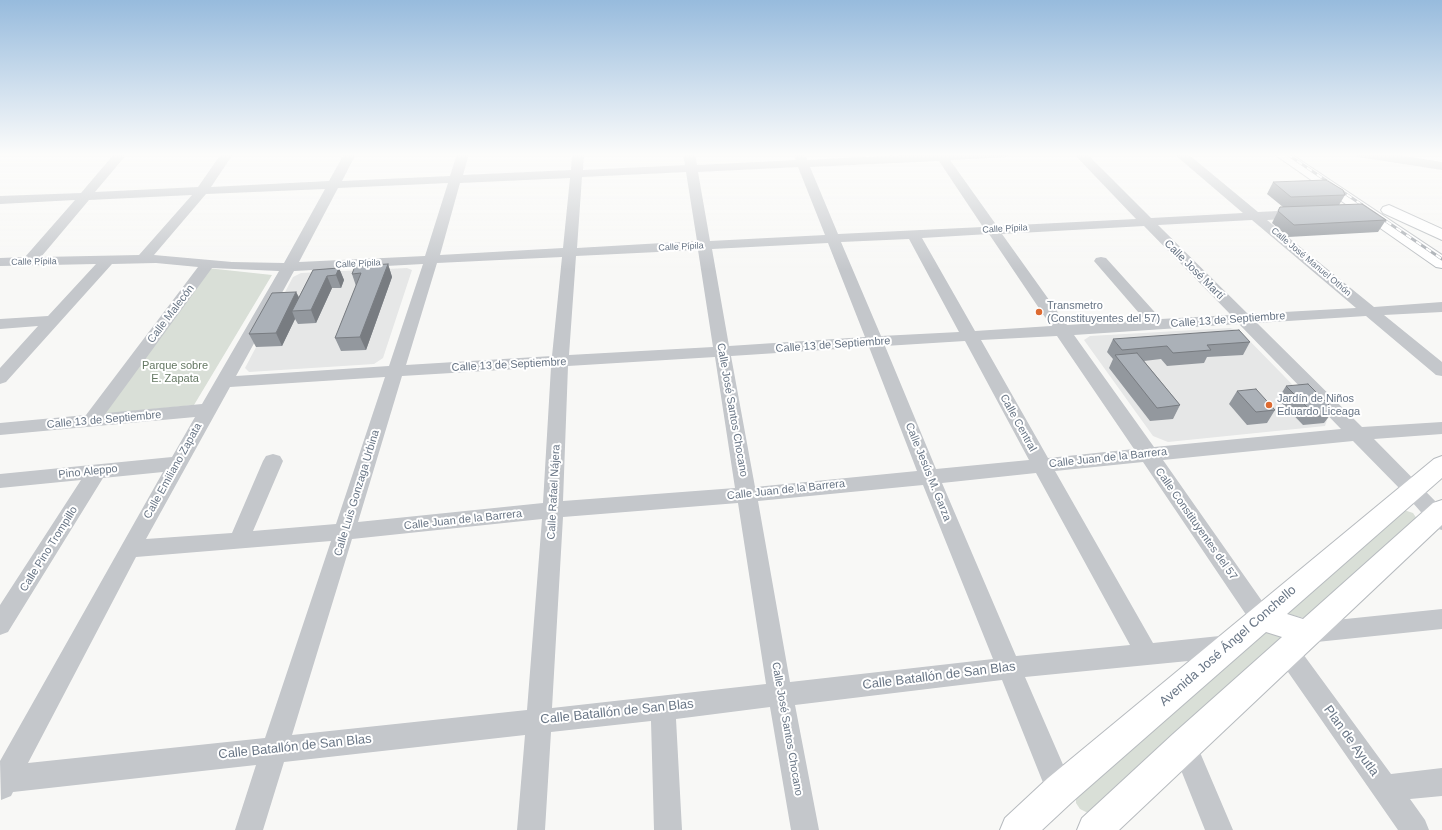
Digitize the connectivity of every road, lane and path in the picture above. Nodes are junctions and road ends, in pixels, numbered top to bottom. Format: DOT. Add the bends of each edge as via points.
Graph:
graph roads {
  1 [pos="90,193"];
  2 [pos="169,193"];
  3 [pos="200,193"];
  4 [pos="329,193"];
  5 [pos="451,193"];
  6 [pos="575,193"];
  7 [pos="696,193"];
  8 [pos="815,193"];
  9 [pos="966,193"];
  10 [pos="1118,193"];
  11 [pos="1227,193"];
  12 [pos="1336,193"];
  13 [pos="1363,193"];
  14 [pos="87,197"];
  15 [pos="0,200"];
  16 [pos="1388,210"];
  17 [pos="1362,211"];
  18 [pos="1340,212"];
  19 [pos="1310,214"];
  20 [pos="1257,217"];
  21 [pos="1146,222"];
  22 [pos="992,230"];
  23 [pos="913,234"];
  24 [pos="1442,235"];
  25 [pos="833,238"];
  26 [pos="705,245"];
  27 [pos="1442,245"];
  28 [pos="570,252"];
  29 [pos="143,259"];
  30 [pos="108,260"];
  31 [pos="431,260"];
  32 [pos="1101,261"];
  33 [pos="0,262"];
  34 [pos="29,262"];
  35 [pos="1442,263"];
  36 [pos="208,264"];
  37 [pos="289,268"];
  38 [pos="1442,270"];
  39 [pos="1442,307"];
  40 [pos="1370,311"];
  41 [pos="1243,320"];
  42 [pos="51,321"];
  43 [pos="0,324"];
  44 [pos="1157,325"];
  45 [pos="1062,331"];
  46 [pos="971,336"];
  47 [pos="876,342"];
  48 [pos="722,352"];
  49 [pos="560,362"];
  50 [pos="1442,371"];
  51 [pos="394,372"];
  52 [pos="0,378"];
  53 [pos="223,382"];
  54 [pos="207,410"];
  55 [pos="91,421"];
  56 [pos="1442,428"];
  57 [pos="0,429"];
  58 [pos="1357,434"];
  59 [pos="1148,454"];
  60 [pos="274,461"];
  61 [pos="177,464"];
  62 [pos="1041,465"];
  63 [pos="1442,465"];
  64 [pos="97,472"];
  65 [pos="929,476"];
  66 [pos="0,481"];
  67 [pos="1412,489"];
  68 [pos="746,495"];
  69 [pos="553,510"];
  70 [pos="1440,516"];
  71 [pos="345,532"];
  72 [pos="239,540"];
  73 [pos="130,549"];
  74 [pos="1261,618"];
  75 [pos="1442,619"];
  76 [pos="0,626"];
  77 [pos="1297,642"];
  78 [pos="1229,646"];
  79 [pos="1147,654"];
  80 [pos="1009,668"];
  81 [pos="780,694"];
  82 [pos="663,708"];
  83 [pos="539,721"];
  84 [pos="1184,745"];
  85 [pos="274,750"];
  86 [pos="1442,782"];
  87 [pos="3,784"];
  88 [pos="1385,788"];
  89 [pos="1060,790"];
  90 [pos="249,830"];
  91 [pos="531,830"];
  92 [pos="668,830"];
  93 [pos="805,830"];
  94 [pos="1018,830"];
  95 [pos="1094,830"];
  96 [pos="1219,830"];
  97 [pos="1415,830"];
  1 -- 14 [label="street"];
  2 -- 14 [label="street"];
  3 -- 29 [label="street"];
  4 -- 37 [label="street, Calle Emiliano Zapata"];
  5 -- 31 [label="street, Calle Luis Gonzaga Urbina"];
  6 -- 28 [label="street, Calle Rafael Nájera"];
  7 -- 26 [label="street, Calle José Santos Chocano"];
  8 -- 25 [label="street, Calle Jesús M. Garza"];
  9 -- 22 [label="street, Calle Constituyentes del 57"];
  10 -- 21 [label="street, Calle José Martí"];
  11 -- 20 [label="street, Calle José Manuel Othón"];
  12 -- 17 [label="main road"];
  13 -- 16 [label="main road"];
  14 -- 15 [label="street"];
  14 -- 34 [label="street"];
  16 -- 24 [label="main road"];
  16 -- 27 [label="main road"];
  17 -- 18 [label="street"];
  17 -- 35 [label="main road"];
  17 -- 38 [label="main road"];
  19 -- 20 [label="street, Calle Pípila"];
  20 -- 21 [label="street, Calle Pípila"];
  20 -- 40 [label="street, Calle José Manuel Othón"];
  21 -- 22 [label="street, Calle Pípila"];
  21 -- 41 [label="street, Calle José Martí"];
  22 -- 23 [label="street, Calle Pípila"];
  22 -- 45 [label="street, Calle Constituyentes del 57"];
  23 -- 25 [label="street, Calle Pípila"];
  23 -- 46 [label="street, Calle Central"];
  25 -- 26 [label="street, Calle Pípila"];
  25 -- 47 [label="street, Calle Jesús M. Garza"];
  26 -- 28 [label="street, Calle Pípila"];
  26 -- 48 [label="street, Calle José Santos Chocano"];
  28 -- 31 [label="street, Calle Pípila"];
  28 -- 49 [label="street, Calle Rafael Nájera"];
  29 -- 30 [label="street, Calle Pípila"];
  29 -- 36 [label="street, Calle Pípila"];
  30 -- 34 [label="street, Calle Pípila"];
  30 -- 42 [label="street"];
  31 -- 37 [label="street, Calle Pípila"];
  31 -- 51 [label="street, Calle Luis Gonzaga Urbina"];
  32 -- 44 [label="street"];
  33 -- 34 [label="street, Calle Pípila"];
  36 -- 37 [label="street, Calle Pípila"];
  36 -- 55 [label="street, Calle Malecón"];
  37 -- 53 [label="street, Calle Emiliano Zapata"];
  39 -- 40 [label="street, Calle 13 de Septiembre"];
  40 -- 41 [label="street, Calle 13 de Septiembre"];
  40 -- 50 [label="street, Calle José Manuel Othón"];
  41 -- 44 [label="street, Calle 13 de Septiembre"];
  41 -- 58 [label="street, Calle José Martí"];
  42 -- 43 [label="street"];
  42 -- 52 [label="street"];
  44 -- 45 [label="street, Calle 13 de Septiembre"];
  45 -- 46 [label="street, Calle 13 de Septiembre"];
  45 -- 59 [label="street, Calle Constituyentes del 57"];
  46 -- 47 [label="street, Calle 13 de Septiembre"];
  46 -- 62 [label="street, Calle Central"];
  47 -- 48 [label="street, Calle 13 de Septiembre"];
  47 -- 65 [label="street, Calle Jesús M. Garza"];
  48 -- 49 [label="street, Calle 13 de Septiembre"];
  48 -- 68 [label="street, Calle José Santos Chocano"];
  49 -- 51 [label="street, Calle 13 de Septiembre"];
  49 -- 69 [label="street, Calle Rafael Nájera"];
  51 -- 53 [label="street, Calle 13 de Septiembre"];
  51 -- 71 [label="street, Calle Luis Gonzaga Urbina"];
  53 -- 54 [label="street, Calle Emiliano Zapata"];
  54 -- 55 [label="street, Calle 13 de Septiembre"];
  54 -- 61 [label="street, Calle Emiliano Zapata"];
  55 -- 57 [label="street, Calle 13 de Septiembre"];
  56 -- 58 [label="street, Calle Juan de la Barrera"];
  58 -- 59 [label="street, Calle Juan de la Barrera"];
  58 -- 67 [label="street, Calle José Martí"];
  59 -- 62 [label="street, Calle Juan de la Barrera"];
  59 -- 74 [label="street, Calle Constituyentes del 57"];
  60 -- 72 [label="street"];
  61 -- 64 [label="street, Pino Aleppo"];
  61 -- 73 [label="street, Calle Emiliano Zapata"];
  62 -- 65 [label="street, Calle Juan de la Barrera"];
  62 -- 79 [label="street, Calle Central"];
  63 -- 67 [label="main road, Avenida José Ángel Conchello"];
  64 -- 66 [label="street, Pino Aleppo"];
  64 -- 76 [label="street, Calle Pino Trompillo"];
  65 -- 68 [label="street, Calle Juan de la Barrera"];
  65 -- 80 [label="street, Calle Jesús M. Garza"];
  67 -- 70 [label="street, Calle José Martí"];
  67 -- 74 [label="main road, Avenida José Ángel Conchello"];
  68 -- 69 [label="street, Calle Juan de la Barrera"];
  68 -- 81 [label="street, Calle José Santos Chocano"];
  69 -- 71 [label="street, Calle Juan de la Barrera"];
  69 -- 83 [label="street, Calle Rafael Nájera"];
  70 -- 77 [label="main road"];
  71 -- 72 [label="street, Calle Juan de la Barrera"];
  71 -- 85 [label="street, Calle Luis Gonzaga Urbina"];
  72 -- 73 [label="street, Calle Juan de la Barrera"];
  73 -- 87 [label="street, Calle Emiliano Zapata"];
  74 -- 77 [label="main road"];
  74 -- 78 [label="main road, Avenida José Ángel Conchello"];
  75 -- 77 [label="street"];
  77 -- 84 [label="main road"];
  77 -- 88 [label="street, Plan de Ayutla"];
  78 -- 79 [label="street, Calle Batallón de San Blas"];
  78 -- 89 [label="main road, Avenida José Ángel Conchello"];
  79 -- 80 [label="street, Calle Batallón de San Blas"];
  80 -- 81 [label="street, Calle Batallón de San Blas"];
  80 -- 89 [label="street, Calle Jesús M. Garza"];
  81 -- 82 [label="street, Calle Batallón de San Blas"];
  81 -- 93 [label="street, Calle José Santos Chocano"];
  82 -- 83 [label="street, Calle Batallón de San Blas"];
  82 -- 92 [label="street"];
  83 -- 85 [label="street, Calle Batallón de San Blas"];
  83 -- 91 [label="street, Calle Rafael Nájera"];
  84 -- 95 [label="main road"];
  84 -- 96 [label="street"];
  85 -- 87 [label="street, Calle Batallón de San Blas"];
  85 -- 90 [label="street, Calle Luis Gonzaga Urbina"];
  86 -- 88 [label="street"];
  88 -- 97 [label="street, Plan de Ayutla"];
  89 -- 94 [label="main road, Avenida José Ángel Conchello"];
}
